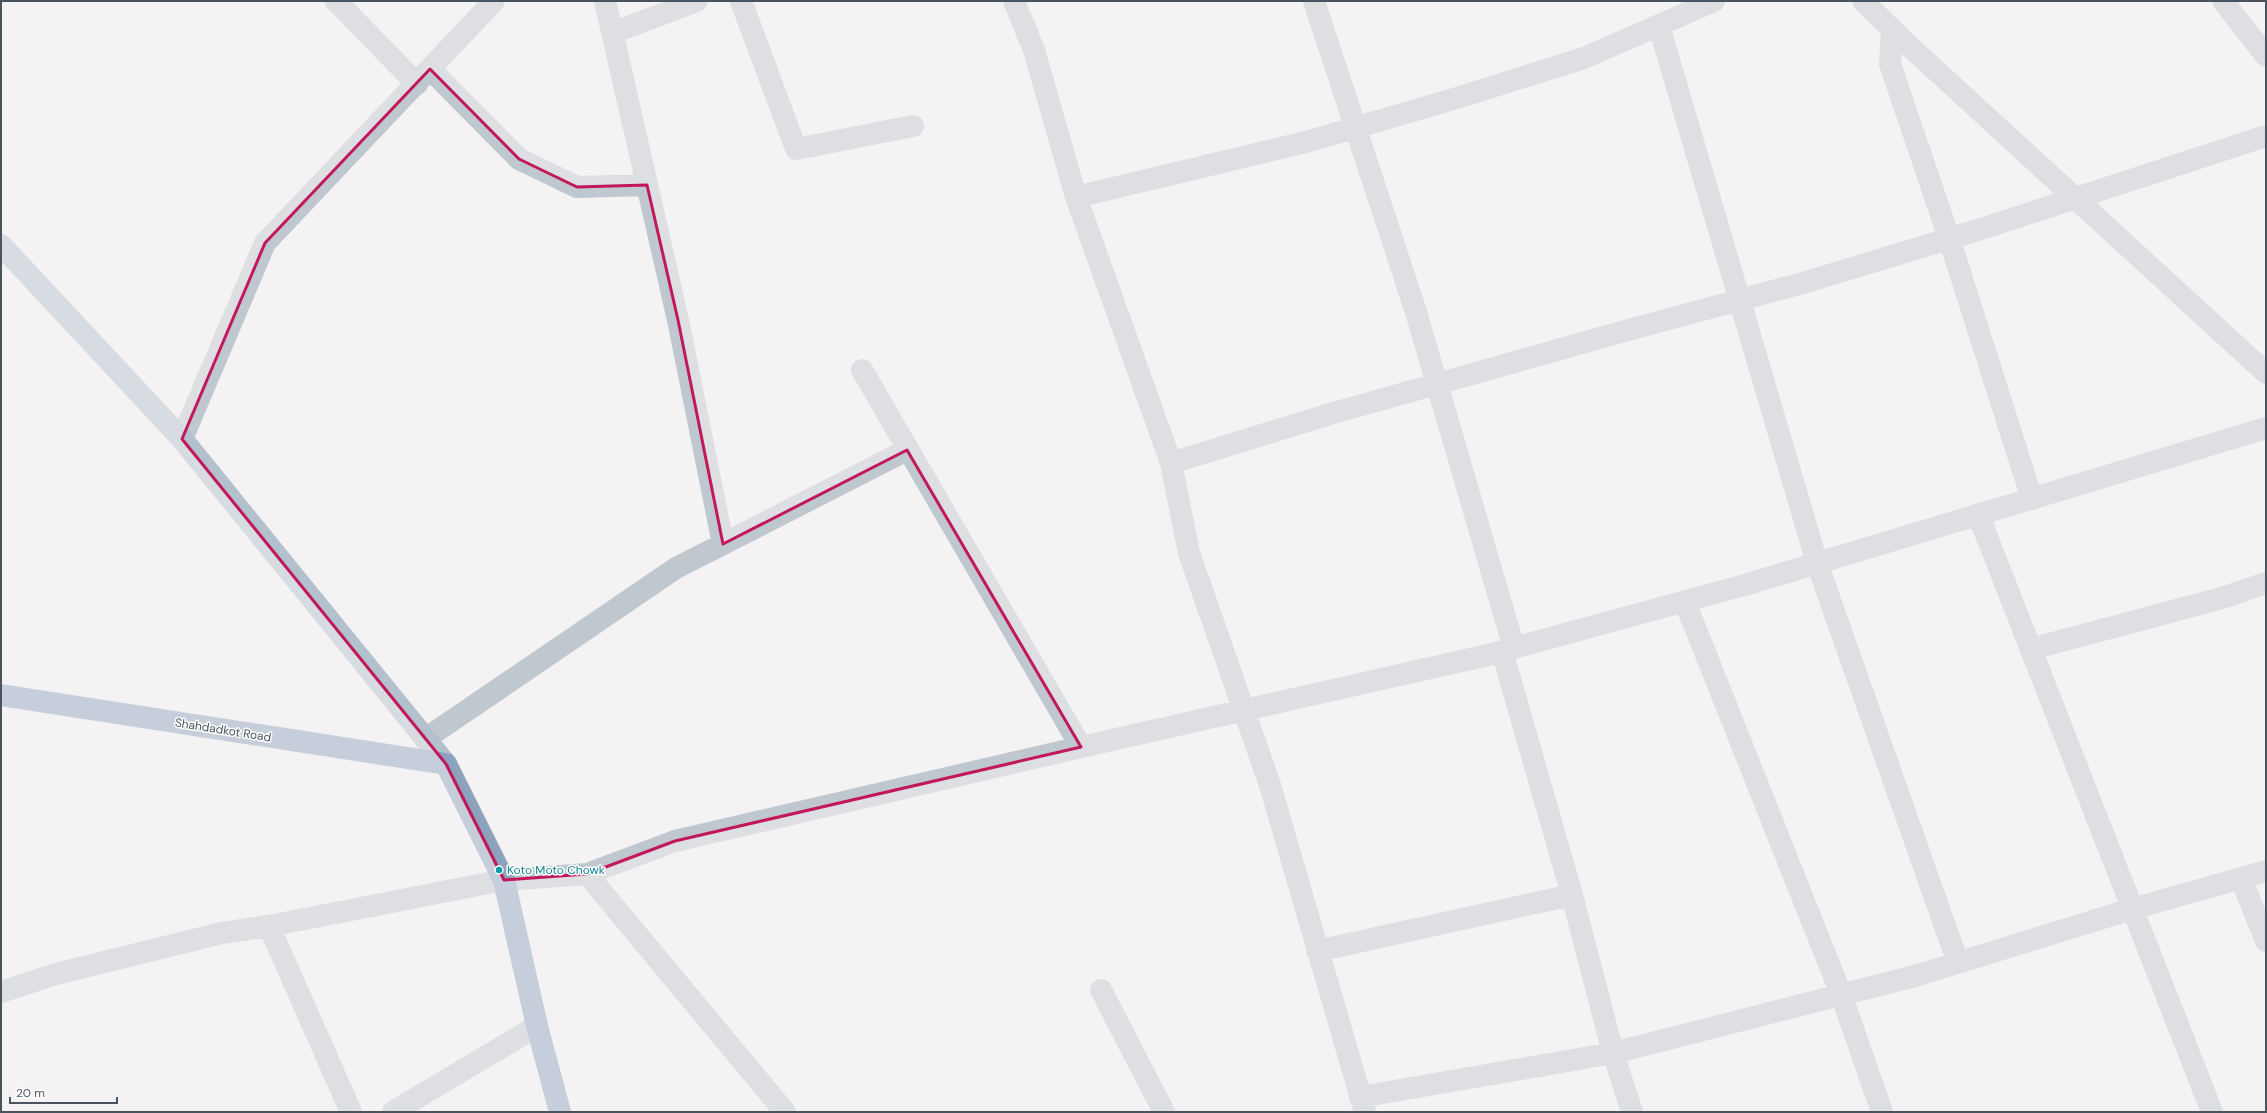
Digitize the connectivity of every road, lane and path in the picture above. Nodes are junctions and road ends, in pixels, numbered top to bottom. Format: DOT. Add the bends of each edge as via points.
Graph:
graph roads {
  1 [pos="336,1"];
  2 [pos="494,1"];
  3 [pos="605,1"];
  4 [pos="697,1"];
  5 [pos="741,1"];
  6 [pos="1014,1"];
  7 [pos="1314,1"];
  8 [pos="1714,1"];
  9 [pos="1863,1"];
  10 [pos="2223,1"];
  11 [pos="1659,26"];
  12 [pos="1892,29"];
  13 [pos="612,33"];
  14 [pos="2266,56"];
  15 [pos="424,76"];
  16 [pos="913,126"];
  17 [pos="1356,127"];
  18 [pos="2266,136"];
  19 [pos="647,185"];
  20 [pos="1076,197"];
  21 [pos="2075,198"];
  22 [pos="1949,238"];
  23 [pos="1,245"];
  24 [pos="1739,300"];
  25 [pos="862,370"];
  26 [pos="2266,373"];
  27 [pos="1437,384"];
  28 [pos="2266,428"];
  29 [pos="182,439"];
  30 [pos="907,450"];
  31 [pos="1170,463"];
  32 [pos="2032,498"];
  33 [pos="1978,514"];
  34 [pos="723,544"];
  35 [pos="1817,563"];
  36 [pos="2266,583"];
  37 [pos="1685,602"];
  38 [pos="2031,649"];
  39 [pos="1508,650"];
  40 [pos="1,695"];
  41 [pos="1245,709"];
  42 [pos="425,739"];
  43 [pos="1081,747"];
  44 [pos="446,764"];
  45 [pos="2266,871"];
  46 [pos="587,874"];
  47 [pos="2241,878"];
  48 [pos="504,880"];
  49 [pos="1572,895"];
  50 [pos="2132,909"];
  51 [pos="269,926"];
  52 [pos="2266,941"];
  53 [pos="1317,951"];
  54 [pos="1958,963"];
  55 [pos="1101,990"];
  56 [pos="1,992"];
  57 [pos="1841,994"];
  58 [pos="537,1026"];
  59 [pos="1613,1053"];
  60 [pos="1362,1105"];
  61 [pos="351,1112"];
  62 [pos="393,1112"];
  63 [pos="560,1112"];
  64 [pos="785,1112"];
  65 [pos="1164,1112"];
  66 [pos="1632,1112"];
  67 [pos="1882,1112"];
  68 [pos="2212,1112"];
  1 -- 15 [label="street"];
  2 -- 15 [label="street"];
  3 -- 13 [label="street"];
  4 -- 13 [label="street"];
  5 -- 16 [label="street" via="796,149"];
  6 -- 20 [label="street" via="1034,50"];
  7 -- 17 [label="street"];
  8 -- 11 [label="street"];
  9 -- 12 [label="street"];
  10 -- 14 [label="street"];
  11 -- 17 [label="street" via="1584,58"];
  11 -- 24 [label="street"];
  12 -- 21 [label="street"];
  12 -- 22 [label="street" via="1890,64"];
  13 -- 19 [label="street"];
  15 -- 19 [label="street" via="519,159 576,187"];
  15 -- 29 [label="street" via="265,243"];
  17 -- 20 [label="street"];
  17 -- 27 [label="street"];
  18 -- 21 [label="street"];
  19 -- 34 [label="street" via="678,320"];
  20 -- 31 [label="street"];
  21 -- 22 [label="street"];
  21 -- 26 [label="street"];
  22 -- 24 [label="street"];
  22 -- 32 [label="street"];
  23 -- 29 [label="main road"];
  24 -- 27 [label="street"];
  24 -- 35 [label="street"];
  25 -- 30 [label="street"];
  27 -- 31 [label="street"];
  27 -- 39 [label="street"];
  28 -- 32 [label="street"];
  29 -- 42 [label="main road"];
  30 -- 34 [label="street"];
  30 -- 43 [label="street"];
  31 -- 41 [label="street" via="1188,553"];
  32 -- 33 [label="street"];
  33 -- 35 [label="street"];
  33 -- 38 [label="street"];
  34 -- 42 [label="street" via="676,568"];
  35 -- 37 [label="street"];
  35 -- 54 [label="street"];
  36 -- 38 [label="street" via="2222,598"];
  37 -- 39 [label="street"];
  37 -- 57 [label="street"];
  38 -- 50 [label="street"];
  39 -- 41 [label="street"];
  39 -- 49 [label="street"];
  40 -- 44 [label="highway, Shahdadkot Road"];
  41 -- 43 [label="street"];
  41 -- 53 [label="street" via="1270,785"];
  42 -- 44 [label="main road"];
  43 -- 46 [label="street" via="675,841"];
  44 -- 48 [label="highway"];
  45 -- 47 [label="street"];
  46 -- 48 [label="street"];
  46 -- 64 [label="street"];
  47 -- 50 [label="street"];
  47 -- 52 [label="street"];
  48 -- 51 [label="street"];
  48 -- 58 [label="highway"];
  49 -- 53 [label="street"];
  49 -- 59 [label="street"];
  50 -- 54 [label="street"];
  50 -- 68 [label="street"];
  51 -- 56 [label="street" via="222,933 56,974"];
  51 -- 61 [label="street"];
  53 -- 60 [label="street"];
  54 -- 57 [label="street"];
  55 -- 65 [label="street"];
  57 -- 59 [label="street"];
  57 -- 67 [label="street"];
  58 -- 62 [label="street"];
  58 -- 63 [label="highway"];
  59 -- 60 [label="street"];
  59 -- 66 [label="street"];
}
